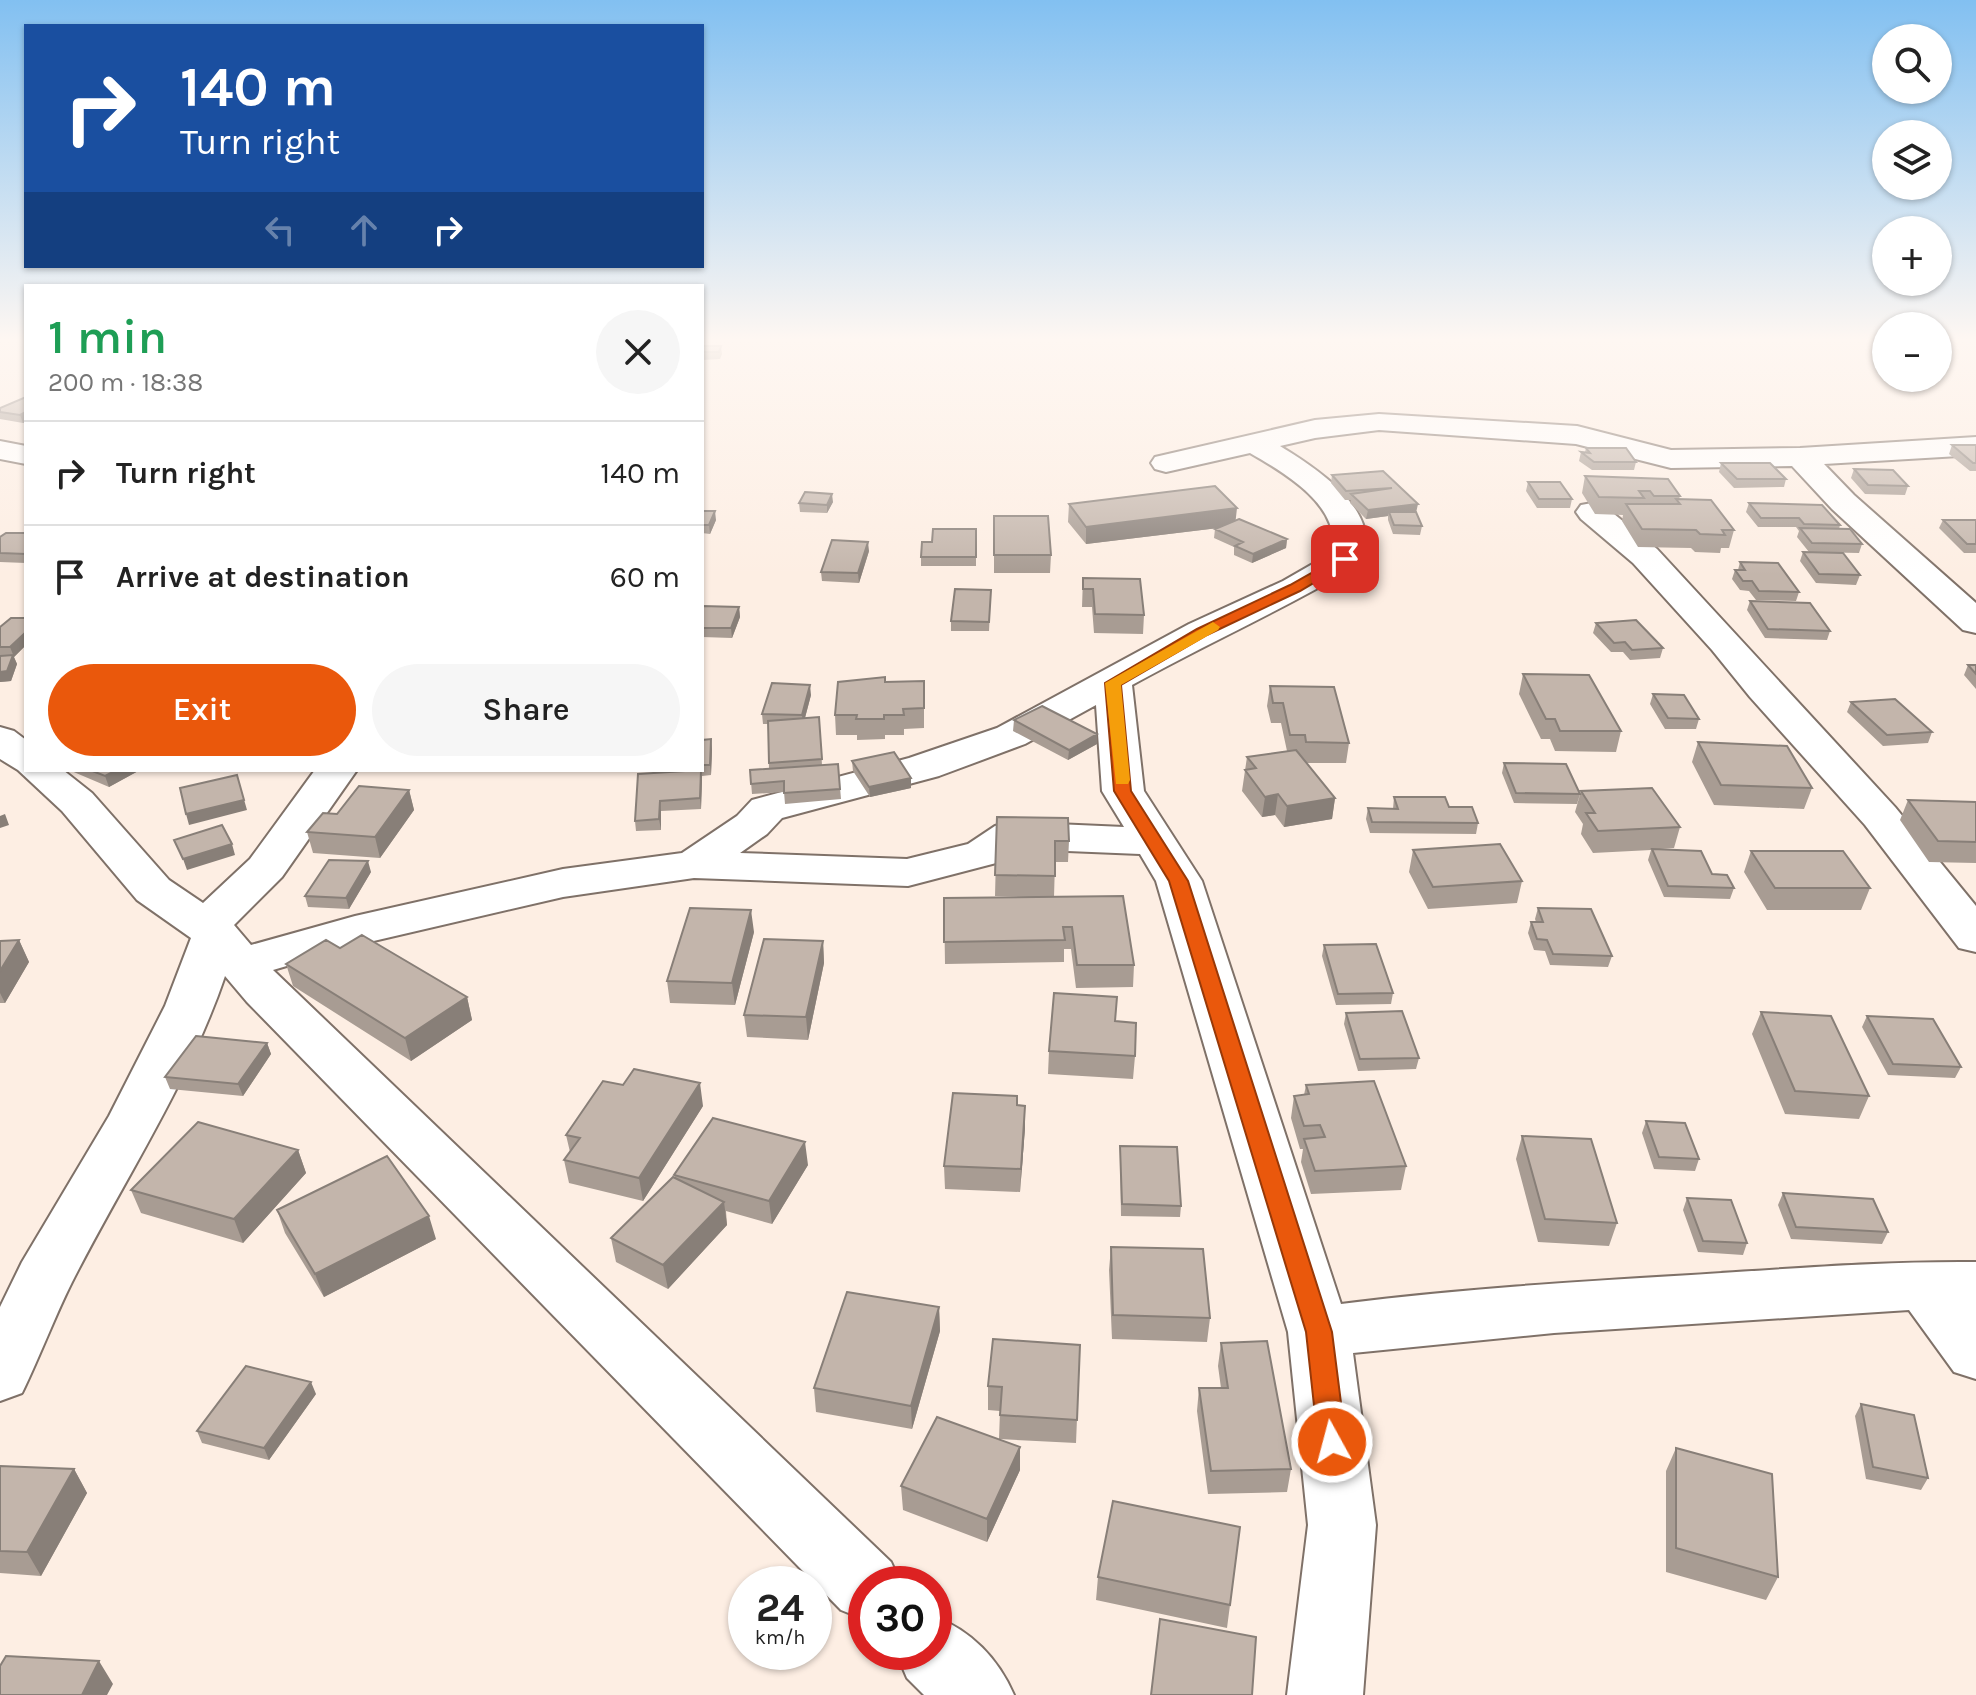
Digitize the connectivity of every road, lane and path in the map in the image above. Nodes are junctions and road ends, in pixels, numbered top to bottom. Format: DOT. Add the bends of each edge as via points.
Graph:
graph roads {
  1 [pos="1254,443"];
  2 [pos="1976,446"];
  3 [pos="0,450"];
  4 [pos="24,455"];
  5 [pos="1800,457"];
  6 [pos="1166,463"];
  7 [pos="1592,512"];
  8 [pos="1976,622"];
  9 [pos="1113,683"];
  10 [pos="0,739"];
  11 [pos="24,758"];
  12 [pos="40,772"];
  13 [pos="335,772"];
  14 [pos="1935,814"];
  15 [pos="1880,816"];
  16 [pos="1155,842"];
  17 [pos="694,865"];
  18 [pos="1976,937"];
  19 [pos="220,942"];
  20 [pos="1950,1286"];
  21 [pos="1319,1332"];
  22 [pos="1976,1353"];
  23 [pos="0,1374"];
  24 [pos="848,1568"];
  25 [pos="951,1670"];
  26 [pos="976,1695"];
  27 [pos="1325,1695"];
  1 -- 5 [label="street" via="1379,422 1577,435 1671,459"];
  1 -- 6 [label="street"];
  1 -- 9 [label="street" via="1292,464 1324,492 1349,528 1350,551 1316,576"];
  2 -- 5 [label="street"];
  3 -- 4 [label="street"];
  5 -- 8 [label="street"];
  7 -- 15 [label="street" via="1645,556"];
  9 -- 16 [label="street" via="1123,791"];
  9 -- 17 [label="street" via="1011,736 924,767 767,809"];
  10 -- 11 [label="street"];
  12 -- 19 [label="street" via="77,802 153,890"];
  13 -- 19 [label="street"];
  14 -- 15 [label="street"];
  15 -- 18 [label="street"];
  16 -- 17 [label="street" via="1010,835 984,853 908,873"];
  16 -- 21 [label="street" via="1179,881"];
  17 -- 19 [label="street" via="563,883 355,931"];
  19 -- 23 [label="street" via="134,1119 43,1279"];
  19 -- 24 [label="street"];
  20 -- 21 [label="street" via="1444,1315"];
  20 -- 22 [label="street"];
  21 -- 27 [label="street" via="1342,1525"];
  25 -- 26 [label="street"];
}
